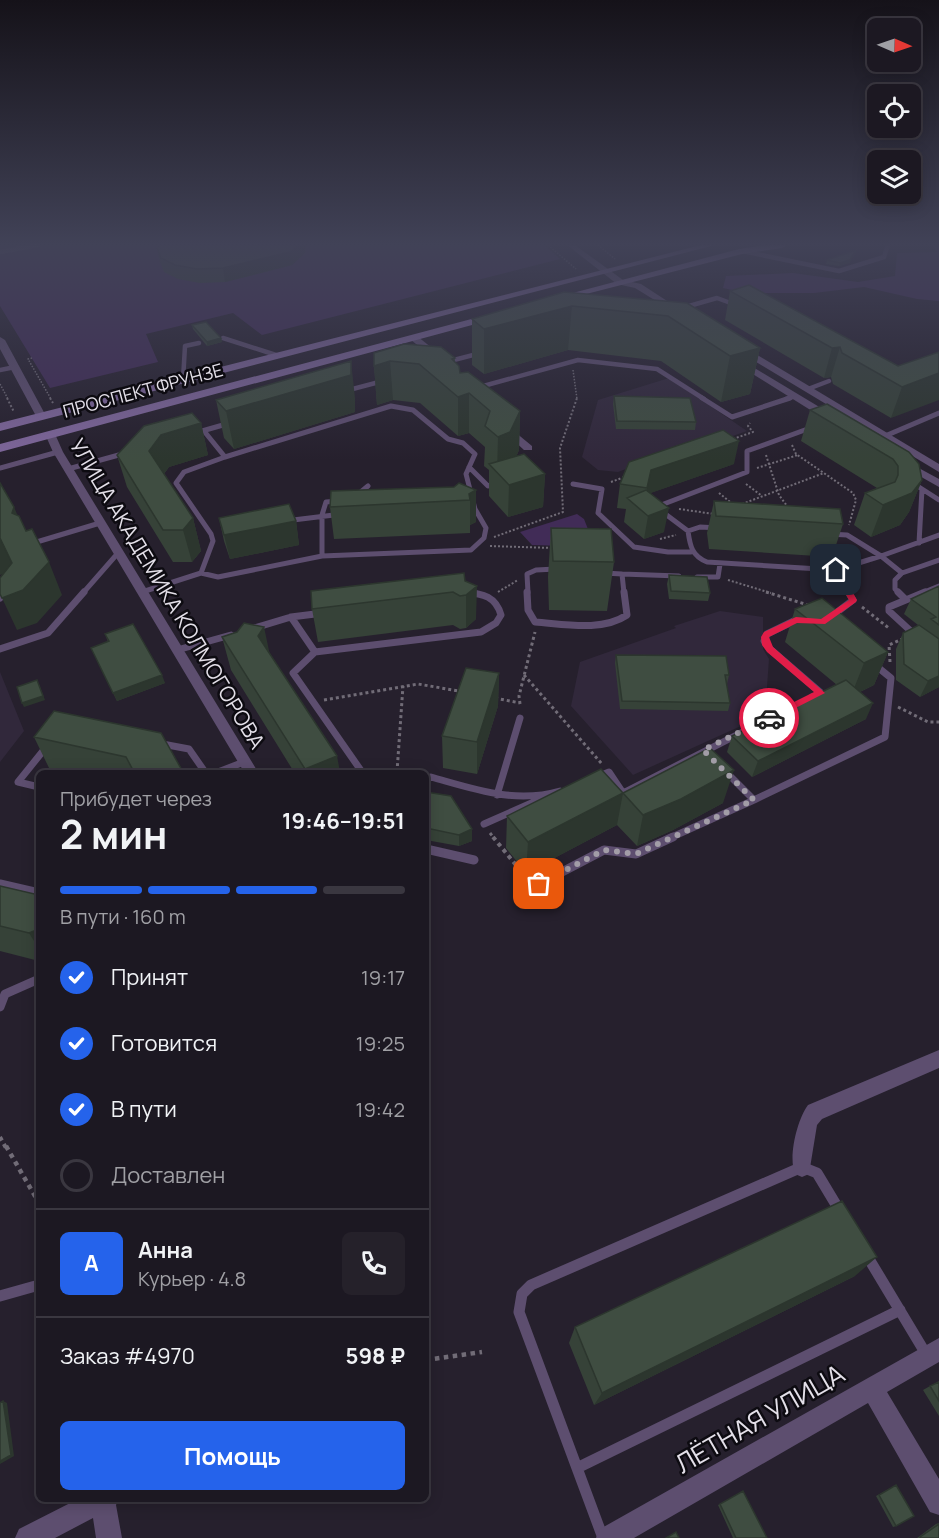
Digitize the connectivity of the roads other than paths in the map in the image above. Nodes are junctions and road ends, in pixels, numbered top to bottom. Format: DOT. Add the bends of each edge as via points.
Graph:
graph roads {
  1 [pos="425,317"];
  2 [pos="491,317"];
  3 [pos="667,317"];
  4 [pos="677,323"];
  5 [pos="223,338"];
  6 [pos="414,338"];
  7 [pos="0,340"];
  8 [pos="199,343"];
  9 [pos="736,346"];
  10 [pos="488,350"];
  11 [pos="726,353"];
  12 [pos="276,356"];
  13 [pos="433,366"];
  14 [pos="448,366"];
  15 [pos="15,367"];
  16 [pos="0,370"];
  17 [pos="388,379"];
  18 [pos="183,380"];
  19 [pos="829,381"];
  20 [pos="474,389"];
  21 [pos="808,389"];
  22 [pos="795,396"];
  23 [pos="351,399"];
  24 [pos="939,414"];
  25 [pos="41,416"];
  26 [pos="435,416"];
  27 [pos="495,418"];
  28 [pos="424,419"];
  29 [pos="239,421"];
  30 [pos="826,422"];
  31 [pos="842,425"];
  32 [pos="0,427"];
  33 [pos="204,430"];
  34 [pos="193,434"];
  35 [pos="50,435"];
  36 [pos="885,436"];
  37 [pos="0,447"];
  38 [pos="136,450"];
  39 [pos="58,452"];
  40 [pos="527,452"];
  41 [pos="891,455"];
  42 [pos="225,457"];
  43 [pos="469,467"];
  44 [pos="0,468"];
  45 [pos="68,469"];
  46 [pos="939,469"];
  47 [pos="903,477"];
  48 [pos="508,478"];
  49 [pos="573,484"];
  50 [pos="939,484"];
  51 [pos="368,486"];
  52 [pos="922,489"];
  53 [pos="939,500"];
  54 [pos="463,509"];
  55 [pos="475,509"];
  56 [pos="322,514"];
  57 [pos="345,514"];
  58 [pos="277,522"];
  59 [pos="100,523"];
  60 [pos="722,528"];
  61 [pos="688,531"];
  62 [pos="222,532"];
  63 [pos="211,534"];
  64 [pos="825,534"];
  65 [pos="939,535"];
  66 [pos="919,543"];
  67 [pos="30,544"];
  68 [pos="118,552"];
  69 [pos="691,552"];
  70 [pos="322,556"];
  71 [pos="881,556"];
  72 [pos="939,560"];
  73 [pos="720,564"];
  74 [pos="568,570"];
  75 [pos="836,570"];
  76 [pos="201,573"];
  77 [pos="601,573"];
  78 [pos="902,573"];
  79 [pos="622,574"];
  80 [pos="683,576"];
  81 [pos="694,577"];
  82 [pos="939,586"];
  83 [pos="142,592"];
  84 [pos="0,593"];
  85 [pos="459,594"];
  86 [pos="0,598"];
  87 [pos="905,599"];
  88 [pos="336,611"];
  89 [pos="291,617"];
  90 [pos="813,621"];
  91 [pos="822,622"];
  92 [pos="246,630"];
  93 [pos="234,634"];
  94 [pos="922,640"];
  95 [pos="0,650"];
  96 [pos="177,650"];
  97 [pos="315,652"];
  98 [pos="865,657"];
  99 [pos="799,703"];
  100 [pos="778,714"];
  101 [pos="519,718"];
  102 [pos="51,740"];
  103 [pos="144,740"];
  104 [pos="703,750"];
  105 [pos="711,758"];
  106 [pos="720,766"];
  107 [pos="247,767"];
  108 [pos="204,770"];
  109 [pos="230,770"];
  110 [pos="361,770"];
  111 [pos="429,778"];
  112 [pos="589,780"];
  113 [pos="36,786"];
  114 [pos="570,787"];
  115 [pos="497,795"];
  116 [pos="550,795"];
  117 [pos="754,800"];
  118 [pos="484,824"];
  119 [pos="429,850"];
  120 [pos="474,860"];
  121 [pos="0,884"];
  122 [pos="539,884"];
  123 [pos="36,892"];
  124 [pos="36,980"];
  125 [pos="0,1007"];
  126 [pos="939,1059"];
  127 [pos="802,1167"];
  128 [pos="847,1222"];
  129 [pos="859,1241"];
  130 [pos="36,1286"];
  131 [pos="0,1296"];
  132 [pos="900,1310"];
  133 [pos="933,1352"];
  134 [pos="872,1388"];
  135 [pos="577,1468"];
  136 [pos="99,1502"];
  137 [pos="105,1502"];
  138 [pos="939,1503"];
  139 [pos="28,1538"];
  140 [pos="109,1538"];
  141 [pos="603,1538"];
  142 [pos="609,1538"];
  1 -- 12 [label="main road, ПРОСПЕКТ ФРУНЗЕ"];
  2 -- 6 [label="main road, ПРОСПЕКТ ФРУНЗЕ"];
  3 -- 4 [label="street"];
  5 -- 12 [label="lane"];
  6 -- 14 [label="street"];
  6 -- 35 [label="main road, ПРОСПЕКТ ФРУНЗЕ"];
  7 -- 15 [label="street, УЛИЦА АКАДЕМИКА КОЛМОГОРОВА"];
  8 -- 18 [label="lane" via="185,346"];
  9 -- 21 [label="street"];
  10 -- 14 [label="lane"];
  11 -- 22 [label="street"];
  12 -- 18 [label="main road, ПРОСПЕКТ ФРУНЗЕ"];
  13 -- 14 [label="lane"];
  15 -- 16 [label="lane"];
  15 -- 25 [label="street, УЛИЦА АКАДЕМИКА КОЛМОГОРОВА"];
  17 -- 23 [label="lane" via="342,392"];
  18 -- 25 [label="main road, ПРОСПЕКТ ФРУНЗЕ"];
  19 -- 21 [label="lane"];
  20 -- 22 [label="lane" via="578,360 657,369 732,417"];
  21 -- 36 [label="street"];
  22 -- 30 [label="street"];
  24 -- 36 [label="lane"];
  25 -- 32 [label="main road, ПРОСПЕКТ ФРУНЗЕ"];
  25 -- 35 [label="main road, УЛИЦА АКАДЕМИКА КОЛМОГОРОВА"];
  26 -- 28 [label="lane"];
  27 -- 40 [label="street"];
  28 -- 42 [label="lane" via="413,410 391,406"];
  28 -- 43 [label="lane" via="475,454"];
  29 -- 33 [label="lane"];
  30 -- 31 [label="street"];
  30 -- 61 [label="lane" via="747,451 747,472 656,507"];
  33 -- 34 [label="lane"];
  33 -- 42 [label="lane"];
  35 -- 37 [label="main road, ПРОСПЕКТ ФРУНЗЕ"];
  35 -- 39 [label="street, УЛИЦА АКАДЕМИКА КОЛМОГОРОВА"];
  36 -- 46 [label="street"];
  38 -- 45 [label="lane"];
  39 -- 44 [label="lane"];
  39 -- 45 [label="street, УЛИЦА АКАДЕМИКА КОЛМОГОРОВА"];
  41 -- 50 [label="street"];
  42 -- 63 [label="lane" via="184,472 176,483"];
  43 -- 48 [label="lane" via="488,486"];
  43 -- 55 [label="lane" via="466,474"];
  45 -- 59 [label="street, УЛИЦА АКАДЕМИКА КОЛМОГОРОВА"];
  47 -- 52 [label="lane"];
  49 -- 69 [label="lane" via="602,489 598,513 634,547"];
  51 -- 56 [label="lane" via="346,501 326,502"];
  52 -- 53 [label="lane"];
  52 -- 66 [label="lane"];
  54 -- 55 [label="lane"];
  55 -- 70 [label="lane" via="486,528 484,538 471,550"];
  56 -- 57 [label="lane"];
  56 -- 58 [label="lane"];
  56 -- 70 [label="lane"];
  59 -- 67 [label="lane"];
  59 -- 68 [label="street, УЛИЦА АКАДЕМИКА КОЛМОГОРОВА"];
  60 -- 61 [label="lane" via="700,526"];
  61 -- 69 [label="lane"];
  62 -- 63 [label="lane"];
  63 -- 76 [label="lane" via="213,541"];
  64 -- 71 [label="lane" via="847,535"];
  65 -- 66 [label="lane"];
  66 -- 71 [label="lane"];
  68 -- 83 [label="street, УЛИЦА АКАДЕМИКА КОЛМОГОРОВА"];
  68 -- 95 [label="lane" via="48,633"];
  69 -- 73 [label="lane" via="697,558"];
  70 -- 76 [label="lane" via="218,577"];
  71 -- 75 [label="lane"];
  71 -- 78 [label="lane"];
  72 -- 78 [label="lane"];
  73 -- 75 [label="lane"];
  73 -- 81 [label="lane" via="718,577"];
  74 -- 79 [label="lane" via="547,568 527,574 526,598 534,622 598,624 623,620 627,615"];
  75 -- 91 [label="lane" via="853,600"];
  76 -- 83 [label="lane"];
  77 -- 79 [label="lane"];
  78 -- 87 [label="lane" via="893,584"];
  79 -- 80 [label="lane"];
  82 -- 87 [label="lane"];
  83 -- 96 [label="street, УЛИЦА АКАДЕМИКА КОЛМОГОРОВА"];
  84 -- 86 [label="lane"];
  85 -- 97 [label="lane" via="490,597 499,605 501,615 496,623 481,632"];
  87 -- 94 [label="lane" via="891,605 889,611"];
  88 -- 89 [label="lane"];
  89 -- 92 [label="lane"];
  89 -- 97 [label="lane"];
  90 -- 99 [label="lane" via="796,620 765,637 770,650 821,693"];
  93 -- 96 [label="lane"];
  96 -- 107 [label="street, УЛИЦА АКАДЕМИКА КОЛМОГОРОВА"];
  97 -- 110 [label="lane" via="293,673"];
  98 -- 117 [label="lane" via="891,678 885,737"];
  100 -- 104 [label="lane"];
  101 -- 115 [label="lane"];
  102 -- 113 [label="lane" via="18,782"];
  103 -- 108 [label="lane" via="189,749"];
  104 -- 105 [label="lane"];
  104 -- 112 [label="lane" via="623,793 609,772"];
  106 -- 117 [label="lane"];
  107 -- 109 [label="lane"];
  111 -- 115 [label="lane"];
  114 -- 116 [label="lane"];
  115 -- 116 [label="lane"];
  116 -- 118 [label="lane"];
  117 -- 122 [label="lane" via="636,854 604,850"];
  119 -- 120 [label="lane"];
  121 -- 123 [label="lane"];
  124 -- 125 [label="lane" via="5,994"];
  126 -- 127 [label="street" via="811,1115"];
  127 -- 128 [label="lane" via="817,1173"];
  127 -- 135 [label="lane" via="531,1284 522,1294 519,1312"];
  129 -- 132 [label="lane"];
  130 -- 131 [label="lane"];
  132 -- 133 [label="lane"];
  132 -- 135 [label="lane"];
  133 -- 134 [label="street, ЛЁТНАЯ УЛИЦА"];
  134 -- 138 [label="street"];
  134 -- 142 [label="street, ЛЁТНАЯ УЛИЦА"];
  135 -- 141 [label="lane"];
  136 -- 139 [label="street"];
  137 -- 140 [label="street"];
}
